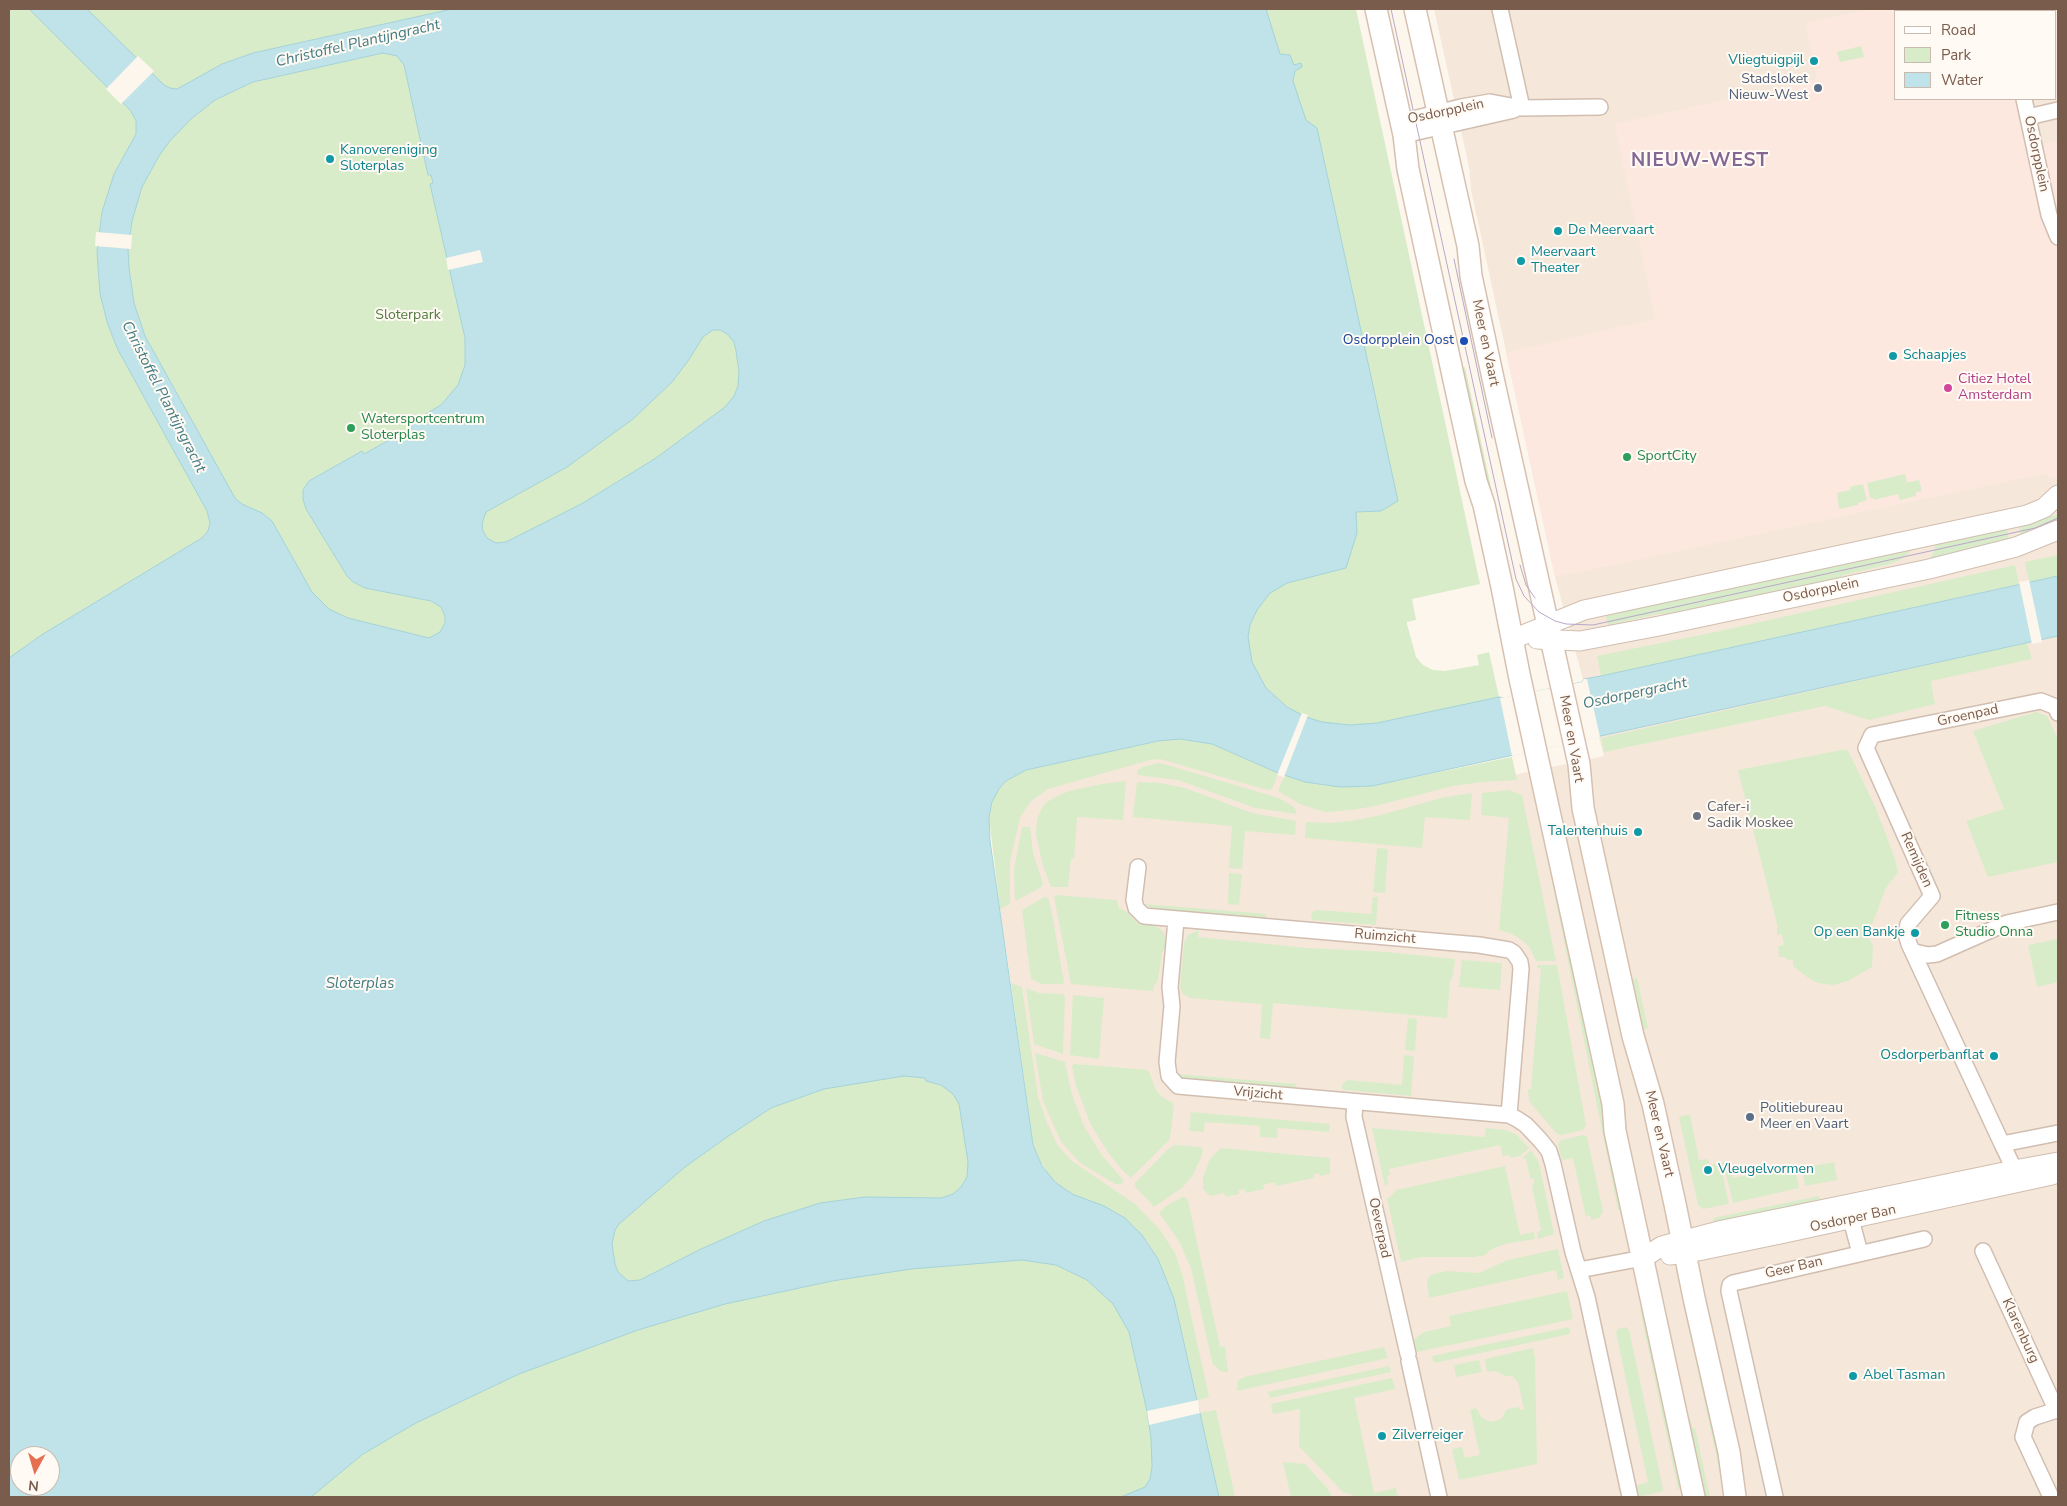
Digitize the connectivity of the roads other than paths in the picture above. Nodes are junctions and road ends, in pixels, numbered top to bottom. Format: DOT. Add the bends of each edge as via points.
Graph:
graph roads {
  1 [pos="1376,9"];
  2 [pos="1415,9"];
  3 [pos="1500,9"];
  4 [pos="2024,100"];
  5 [pos="1522,108"];
  6 [pos="1600,108"];
  7 [pos="2058,110"];
  8 [pos="2028,117"];
  9 [pos="1439,119"];
  10 [pos="1402,128"];
  11 [pos="2058,237"];
  12 [pos="2058,495"];
  13 [pos="2051,508"];
  14 [pos="2058,530"];
  15 [pos="1541,597"];
  16 [pos="1584,610"];
  17 [pos="1549,632"];
  18 [pos="1513,639"];
  19 [pos="1580,640"];
  20 [pos="1557,666"];
  21 [pos="2058,713"];
  22 [pos="1872,735"];
  23 [pos="1138,866"];
  24 [pos="2058,912"];
  25 [pos="1176,920"];
  26 [pos="1915,952"];
  27 [pos="1355,1102"];
  28 [pos="1508,1115"];
  29 [pos="2058,1133"];
  30 [pos="2002,1144"];
  31 [pos="2058,1162"];
  32 [pos="2058,1174"];
  33 [pos="2018,1176"];
  34 [pos="1850,1212"];
  35 [pos="1924,1239"];
  36 [pos="1684,1246"];
  37 [pos="1983,1251"];
  38 [pos="1860,1253"];
  39 [pos="1643,1258"];
  40 [pos="1579,1270"];
  41 [pos="2057,1410"];
  42 [pos="1439,1497"];
  43 [pos="1630,1497"];
  44 [pos="1694,1497"];
  45 [pos="1735,1497"];
  46 [pos="1775,1497"];
  47 [pos="2051,1497"];
  1 -- 10 [label="main road"];
  2 -- 9 [label="main road, Meer en Vaart"];
  3 -- 5 [label="street"];
  4 -- 8 [label="street, Osdorpplein"];
  5 -- 6 [label="street, Osdorpplein"];
  5 -- 9 [label="street, Osdorpplein"];
  7 -- 8 [label="street"];
  8 -- 11 [label="street, Osdorpplein" via="2049,214"];
  9 -- 10 [label="street, Osdorpplein"];
  9 -- 15 [label="main road, Meer en Vaart"];
  10 -- 18 [label="main road" via="1408,169"];
  12 -- 13 [label="street, Osdorpplein"];
  13 -- 16 [label="street, Osdorpplein" via="2027,516"];
  14 -- 19 [label="street, Osdorpplein" via="2016,547 1929,568"];
  15 -- 16 [label="street, Osdorpplein" via="1562,608"];
  15 -- 17 [label="main road, Meer en Vaart"];
  16 -- 17 [label="street, Osdorpplein"];
  17 -- 18 [label="street, Osdorpplein"];
  17 -- 19 [label="street, Osdorpplein"];
  17 -- 20 [label="main road, Meer en Vaart"];
  18 -- 39 [label="main road"];
  19 -- 20 [label="street, Osdorpplein" via="1562,652"];
  20 -- 36 [label="main road, Meer en Vaart" via="1580,773 1583,808 1633,1036 1653,1104"];
  21 -- 22 [label="street, Groenpad" via="2056,707 2041,701"];
  22 -- 26 [label="street, Remijden" via="1866,748 1932,896 1908,924 1906,934"];
  23 -- 25 [label="street, Ruimzicht" via="1134,900 1139,913"];
  24 -- 26 [label="street" via="2007,923 1937,954"];
  25 -- 27 [label="street, Vrijzicht" via="1167,1062 1172,1081 1187,1088"];
  25 -- 28 [label="street, Ruimzicht" via="1509,950 1520,962 1521,969"];
  26 -- 30 [label="street"];
  27 -- 28 [label="street, Vrijzicht"];
  27 -- 42 [label="street, Oeverpad" via="1354,1117"];
  28 -- 40 [label="street" via="1526,1125 1549,1151"];
  29 -- 30 [label="street"];
  30 -- 33 [label="street"];
  31 -- 33 [label="street, Osdorper Ban"];
  32 -- 33 [label="street, Osdorper Ban"];
  33 -- 34 [label="street, Osdorper Ban"];
  34 -- 36 [label="street, Osdorper Ban"];
  34 -- 38 [label="street"];
  35 -- 38 [label="street, Geer Ban"];
  36 -- 39 [label="street, Osdorper Ban" via="1662,1246"];
  36 -- 45 [label="main road, Meer en Vaart" via="1729,1452"];
  37 -- 41 [label="street, Klarenburg"];
  38 -- 46 [label="street, Geer Ban" via="1730,1285"];
  39 -- 40 [label="street"];
  39 -- 44 [label="main road"];
  40 -- 43 [label="street"];
  41 -- 47 [label="street, Klarenburg" via="2027,1422 2023,1438"];
}
